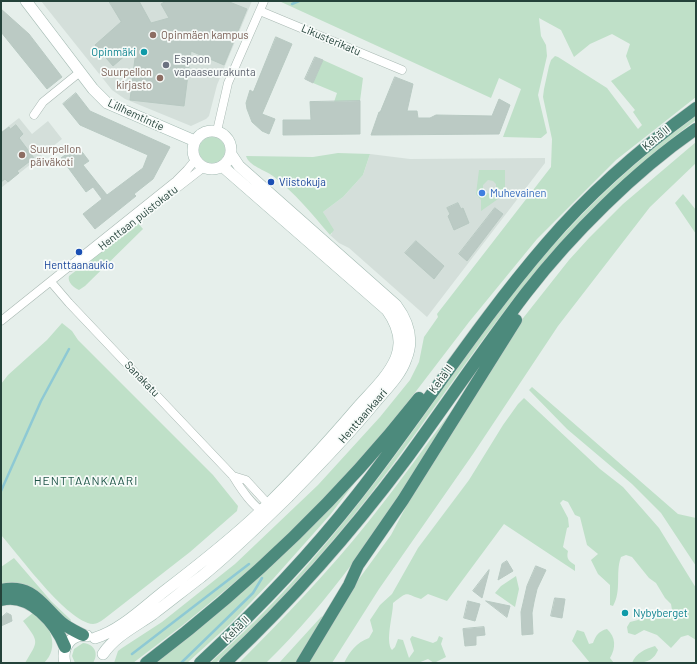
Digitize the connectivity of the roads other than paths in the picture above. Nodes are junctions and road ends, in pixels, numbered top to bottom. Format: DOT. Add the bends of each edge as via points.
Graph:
graph roads {
  1 [pos="26,1"];
  2 [pos="264,1"];
  3 [pos="260,11"];
  4 [pos="402,70"];
  5 [pos="80,72"];
  6 [pos="696,108"];
  7 [pos="34,115"];
  8 [pos="696,129"];
  9 [pos="217,131"];
  10 [pos="195,141"];
  11 [pos="231,154"];
  12 [pos="196,159"];
  13 [pos="222,166"];
  14 [pos="204,167"];
  15 [pos="71,267"];
  16 [pos="51,282"];
  17 [pos="527,292"];
  18 [pos="1,321"];
  19 [pos="438,385"];
  20 [pos="267,509"];
  21 [pos="1,590"];
  22 [pos="1,600"];
  23 [pos="89,637"];
  24 [pos="64,658"];
  25 [pos="103,658"];
  26 [pos="146,663"];
  27 [pos="200,663"];
  28 [pos="225,663"];
  29 [pos="302,663"];
  1 -- 5 [label="main road, Lillhemtintie"];
  2 -- 3 [label="street"];
  3 -- 4 [label="street, Likusterikatu"];
  3 -- 9 [label="street" via="228,83"];
  5 -- 7 [label="street" via="43,102"];
  5 -- 10 [label="main road, Lillhemtintie" via="107,102"];
  6 -- 19 [label="highway, Kehä II" via="629,160 561,227 506,292"];
  8 -- 17 [label="highway, Kehä II" via="632,181 598,213"];
  9 -- 10 [label="main road" via="206,132"];
  9 -- 11 [label="main road" via="229,140"];
  10 -- 12 [label="main road"];
  11 -- 13 [label="main road"];
  11 -- 20 [label="main road, Henttaankaari" via="239,166 396,306 404,318 410,336 407,359 397,376 339,445"];
  12 -- 14 [label="main road"];
  12 -- 15 [label="street, Henttaan puistokatu" via="176,181 75,260"];
  13 -- 14 [label="main road"];
  13 -- 20 [label="main road, Henttaankaari" via="387,310 393,317 399,336 396,357 374,389"];
  14 -- 15 [label="street, Henttaan puistokatu" via="78,265"];
  15 -- 16 [label="street, Henttaan puistokatu"];
  16 -- 18 [label="street, Henttaan puistokatu"];
  16 -- 20 [label="street, Sanakatu" via="234,476 240,488"];
  17 -- 28 [label="highway, Kehä II" via="368,508 314,574"];
  17 -- 29 [label="highway" via="516,320 403,500 358,565"];
  19 -- 26 [label="highway" via="422,394 364,464 287,543 214,610"];
  19 -- 27 [label="highway, Kehä II" via="319,541 240,627"];
  20 -- 23 [label="main road, Henttaankaari" via="143,609 108,633"];
  20 -- 25 [label="main road, Henttaankaari" via="227,555 154,614 114,641"];
  21 -- 23 [label="highway" via="14,589 30,593 48,606 62,623"];
  22 -- 24 [label="highway" via="16,599 34,606 59,635"];
  23 -- 24 [label="main road, Henttaankaari" via="72,639"];
  23 -- 25 [label="main road" via="102,646"];
}
